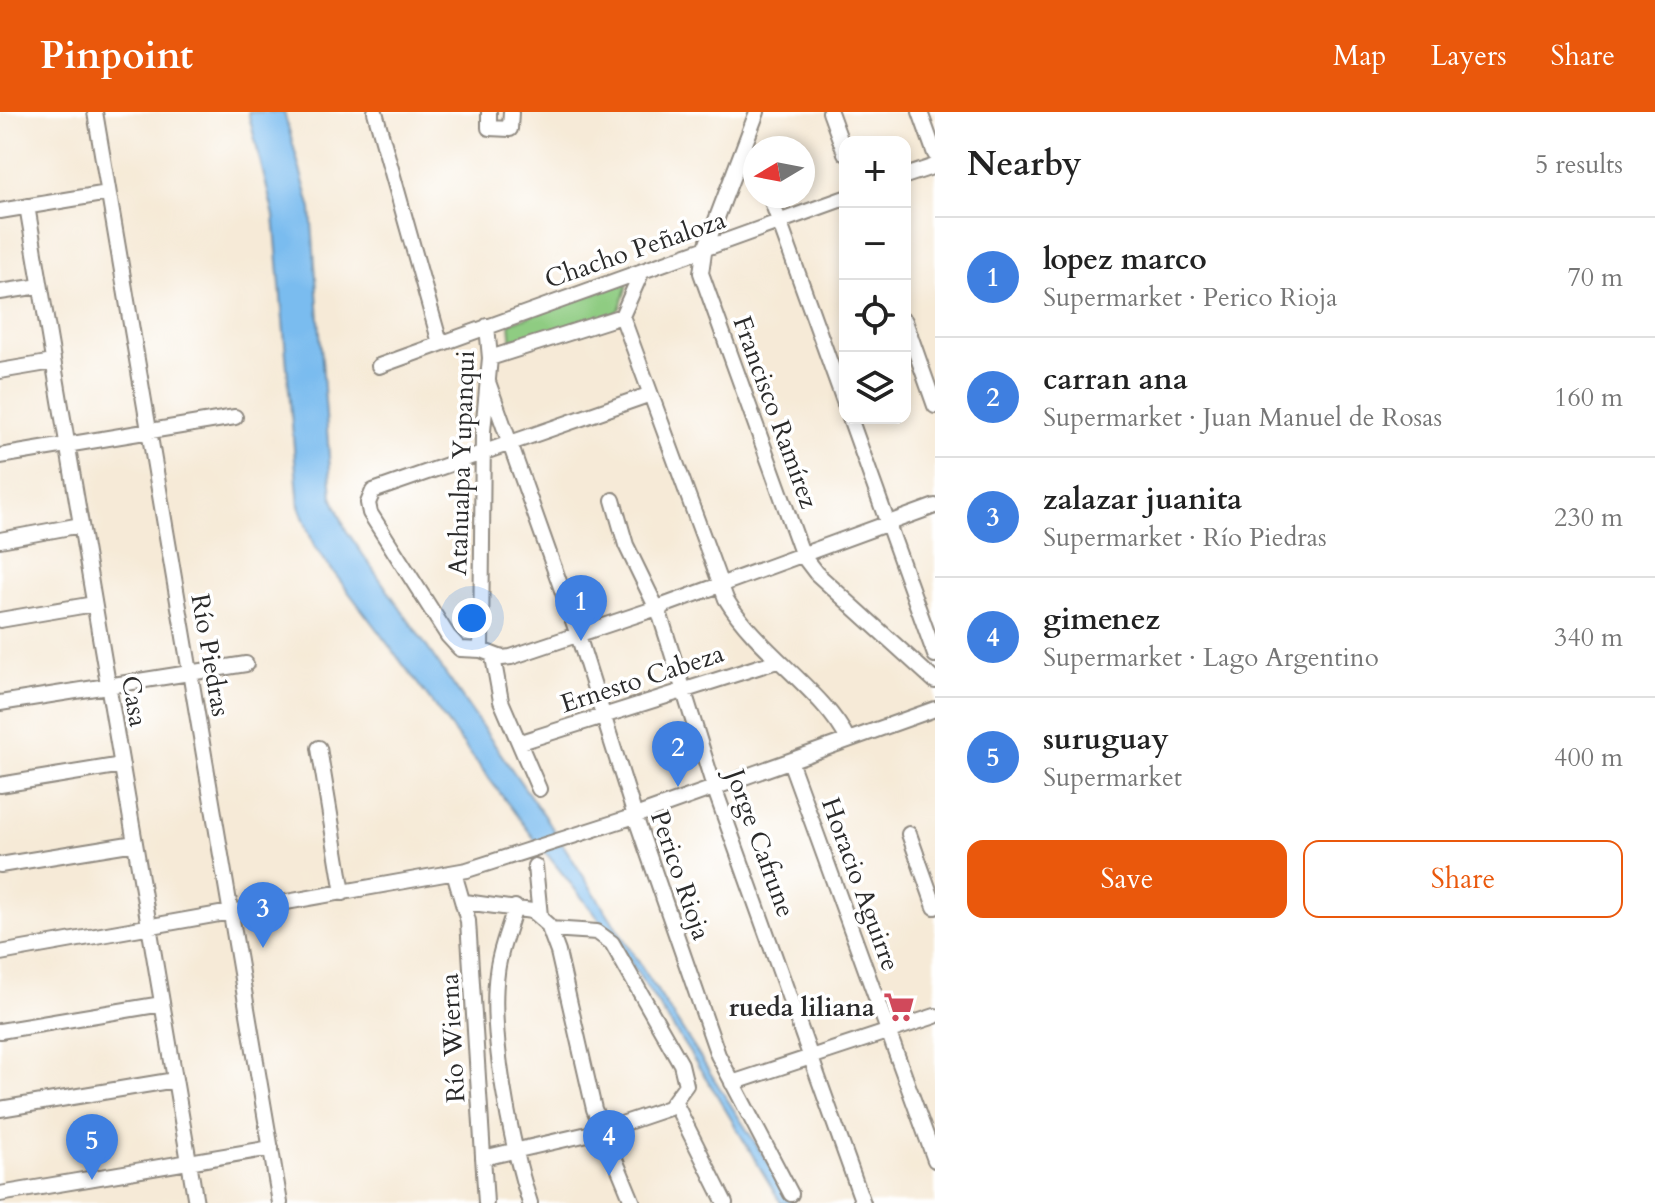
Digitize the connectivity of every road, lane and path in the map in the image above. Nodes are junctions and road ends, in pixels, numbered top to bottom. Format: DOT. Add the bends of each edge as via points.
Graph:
graph roads {
  1 [pos="375,112"];
  2 [pos="489,112"];
  3 [pos="511,112"];
  4 [pos="757,112"];
  5 [pos="830,112"];
  6 [pos="920,112"];
  7 [pos="96,113"];
  8 [pos="748,136"];
  9 [pos="839,137"];
  10 [pos="743,148"];
  11 [pos="935,154"];
  12 [pos="935,166"];
  13 [pos="911,174"];
  14 [pos="108,193"];
  15 [pos="839,200"];
  16 [pos="27,206"];
  17 [pos="775,208"];
  18 [pos="0,211"];
  19 [pos="781,223"];
  20 [pos="704,252"];
  21 [pos="642,271"];
  22 [pos="40,286"];
  23 [pos="0,292"];
  24 [pos="622,316"];
  25 [pos="487,326"];
  26 [pos="911,338"];
  27 [pos="440,343"];
  28 [pos="490,358"];
  29 [pos="53,362"];
  30 [pos="379,366"];
  31 [pos="0,371"];
  32 [pos="487,379"];
  33 [pos="839,387"];
  34 [pos="648,395"];
  35 [pos="935,406"];
  36 [pos="235,417"];
  37 [pos="852,424"];
  38 [pos="147,431"];
  39 [pos="68,444"];
  40 [pos="510,444"];
  41 [pos="485,452"];
  42 [pos="0,456"];
  43 [pos="613,500"];
  44 [pos="935,506"];
  45 [pos="887,523"];
  46 [pos="81,525"];
  47 [pos="0,540"];
  48 [pos="803,556"];
  49 [pos="720,585"];
  50 [pos="94,604"];
  51 [pos="657,608"];
  52 [pos="0,620"];
  53 [pos="578,635"];
  54 [pos="480,652"];
  55 [pos="935,655"];
  56 [pos="777,661"];
  57 [pos="246,664"];
  58 [pos="190,672"];
  59 [pos="935,681"];
  60 [pos="108,686"];
  61 [pos="685,689"];
  62 [pos="0,703"];
  63 [pos="935,709"];
  64 [pos="605,715"];
  65 [pos="848,740"];
  66 [pos="521,742"];
  67 [pos="319,748"];
  68 [pos="790,761"];
  69 [pos="122,765"];
  70 [pos="0,785"];
  71 [pos="714,787"];
  72 [pos="539,789"];
  73 [pos="635,816"];
  74 [pos="909,834"];
  75 [pos="135,843"];
  76 [pos="0,865"];
  77 [pos="535,866"];
  78 [pos="454,873"];
  79 [pos="343,893"];
  80 [pos="465,902"];
  81 [pos="515,907"];
  82 [pos="935,907"];
  83 [pos="230,911"];
  84 [pos="540,916"];
  85 [pos="149,927"];
  86 [pos="550,929"];
  87 [pos="0,953"];
  88 [pos="162,1004"];
  89 [pos="935,1016"];
  90 [pos="0,1031"];
  91 [pos="889,1031"];
  92 [pos="812,1056"];
  93 [pos="175,1080"];
  94 [pos="732,1083"];
  95 [pos="675,1103"];
  96 [pos="0,1109"];
  97 [pos="601,1131"];
  98 [pos="271,1148"];
  99 [pos="514,1151"];
  100 [pos="483,1158"];
  101 [pos="935,1160"];
  102 [pos="189,1162"];
  103 [pos="0,1194"];
  104 [pos="791,1194"];
  105 [pos="196,1203"];
  106 [pos="280,1203"];
  107 [pos="486,1203"];
  108 [pos="530,1203"];
  109 [pos="633,1203"];
  110 [pos="725,1203"];
  111 [pos="863,1203"];
  1 -- 27 [label="street"];
  2 -- 3 [label="street" via="489,128 510,129"];
  4 -- 8 [label="street, Francisco Ramírez"];
  5 -- 9 [label="street"];
  6 -- 11 [label="street"];
  7 -- 14 [label="street, Río Piedras"];
  10 -- 20 [label="street, Francisco Ramírez"];
  12 -- 13 [label="street"];
  14 -- 16 [label="street"];
  14 -- 38 [label="street, Río Piedras"];
  15 -- 19 [label="street, Chacho Peñaloza"];
  16 -- 18 [label="street"];
  16 -- 22 [label="street, Casa"];
  17 -- 19 [label="street"];
  19 -- 20 [label="street, Chacho Peñaloza"];
  19 -- 33 [label="street"];
  20 -- 21 [label="street, Chacho Peñaloza"];
  20 -- 48 [label="street, Francisco Ramírez" via="701,273"];
  21 -- 24 [label="street"];
  21 -- 25 [label="street, Chacho Peñaloza"];
  22 -- 23 [label="street"];
  22 -- 29 [label="street, Casa"];
  24 -- 28 [label="street"];
  24 -- 34 [label="street"];
  25 -- 27 [label="street, Chacho Peñaloza"];
  25 -- 28 [label="street, Atahualpa Yupanqui"];
  26 -- 35 [label="street"];
  27 -- 30 [label="street, Chacho Peñaloza"];
  28 -- 32 [label="street, Atahualpa Yupanqui"];
  29 -- 31 [label="street"];
  29 -- 39 [label="street, Casa"];
  32 -- 40 [label="street, Perico Rioja"];
  32 -- 41 [label="street, Atahualpa Yupanqui"];
  34 -- 40 [label="street"];
  34 -- 49 [label="street"];
  36 -- 38 [label="street"];
  37 -- 45 [label="street"];
  38 -- 39 [label="street"];
  38 -- 58 [label="street, Río Piedras"];
  39 -- 42 [label="street"];
  39 -- 46 [label="street, Casa"];
  40 -- 41 [label="street"];
  40 -- 53 [label="street, Perico Rioja"];
  41 -- 54 [label="street, Atahualpa Yupanqui"];
  41 -- 54 [label="street" via="373,491 368,503 448,636"];
  43 -- 51 [label="street, Jorge Cafrune" via="626,545"];
  44 -- 45 [label="street"];
  45 -- 48 [label="street"];
  45 -- 55 [label="street"];
  46 -- 47 [label="street"];
  46 -- 50 [label="street, Casa"];
  48 -- 49 [label="street"];
  48 -- 59 [label="street, Francisco Ramírez"];
  49 -- 51 [label="street"];
  49 -- 56 [label="street" via="742,623"];
  50 -- 52 [label="street"];
  50 -- 60 [label="street, Casa"];
  51 -- 53 [label="street"];
  51 -- 61 [label="street, Jorge Cafrune"];
  53 -- 54 [label="street" via="511,657"];
  53 -- 64 [label="street, Perico Rioja"];
  54 -- 66 [label="street, Atahualpa Yupanqui"];
  56 -- 61 [label="street, Ernesto Cabeza"];
  56 -- 65 [label="street" via="837,721"];
  57 -- 58 [label="street"];
  58 -- 60 [label="street"];
  58 -- 83 [label="street, Río Piedras"];
  60 -- 62 [label="street"];
  60 -- 69 [label="street, Casa"];
  61 -- 64 [label="street, Ernesto Cabeza"];
  61 -- 71 [label="street, Jorge Cafrune"];
  63 -- 65 [label="street"];
  64 -- 66 [label="street, Ernesto Cabeza"];
  64 -- 73 [label="street, Perico Rioja"];
  65 -- 68 [label="street"];
  66 -- 72 [label="street, Atahualpa Yupanqui"];
  67 -- 79 [label="street"];
  68 -- 71 [label="street"];
  68 -- 91 [label="street, Horacio Aguirre"];
  69 -- 70 [label="street"];
  69 -- 75 [label="street, Casa"];
  71 -- 73 [label="street"];
  71 -- 92 [label="street, Jorge Cafrune"];
  73 -- 78 [label="street"];
  73 -- 94 [label="street, Perico Rioja"];
  74 -- 82 [label="street"];
  75 -- 76 [label="street"];
  75 -- 85 [label="street, Casa"];
  77 -- 84 [label="street"];
  78 -- 79 [label="street"];
  78 -- 80 [label="street, Río Wierna"];
  79 -- 83 [label="street"];
  80 -- 81 [label="street"];
  80 -- 100 [label="street, Río Wierna"];
  81 -- 84 [label="street"];
  81 -- 99 [label="street" via="495,994"];
  83 -- 85 [label="street"];
  83 -- 98 [label="street, Río Piedras"];
  84 -- 86 [label="street"];
  85 -- 87 [label="street"];
  85 -- 88 [label="street, Casa"];
  86 -- 95 [label="street" via="597,932 612,943 681,1064 686,1085"];
  86 -- 97 [label="street"];
  88 -- 90 [label="street"];
  88 -- 93 [label="street, Casa"];
  89 -- 91 [label="street"];
  91 -- 92 [label="street"];
  91 -- 101 [label="street, Horacio Aguirre"];
  92 -- 94 [label="street"];
  92 -- 111 [label="street, Jorge Cafrune"];
  93 -- 96 [label="street"];
  93 -- 102 [label="street, Casa"];
  94 -- 104 [label="street, Perico Rioja"];
  95 -- 97 [label="street"];
  95 -- 110 [label="street"];
  97 -- 99 [label="street"];
  97 -- 109 [label="street"];
  98 -- 102 [label="street"];
  98 -- 106 [label="street, Río Piedras"];
  99 -- 100 [label="street"];
  99 -- 108 [label="street"];
  100 -- 107 [label="street, Río Wierna"];
  102 -- 103 [label="street"];
  102 -- 105 [label="street, Casa"];
}
